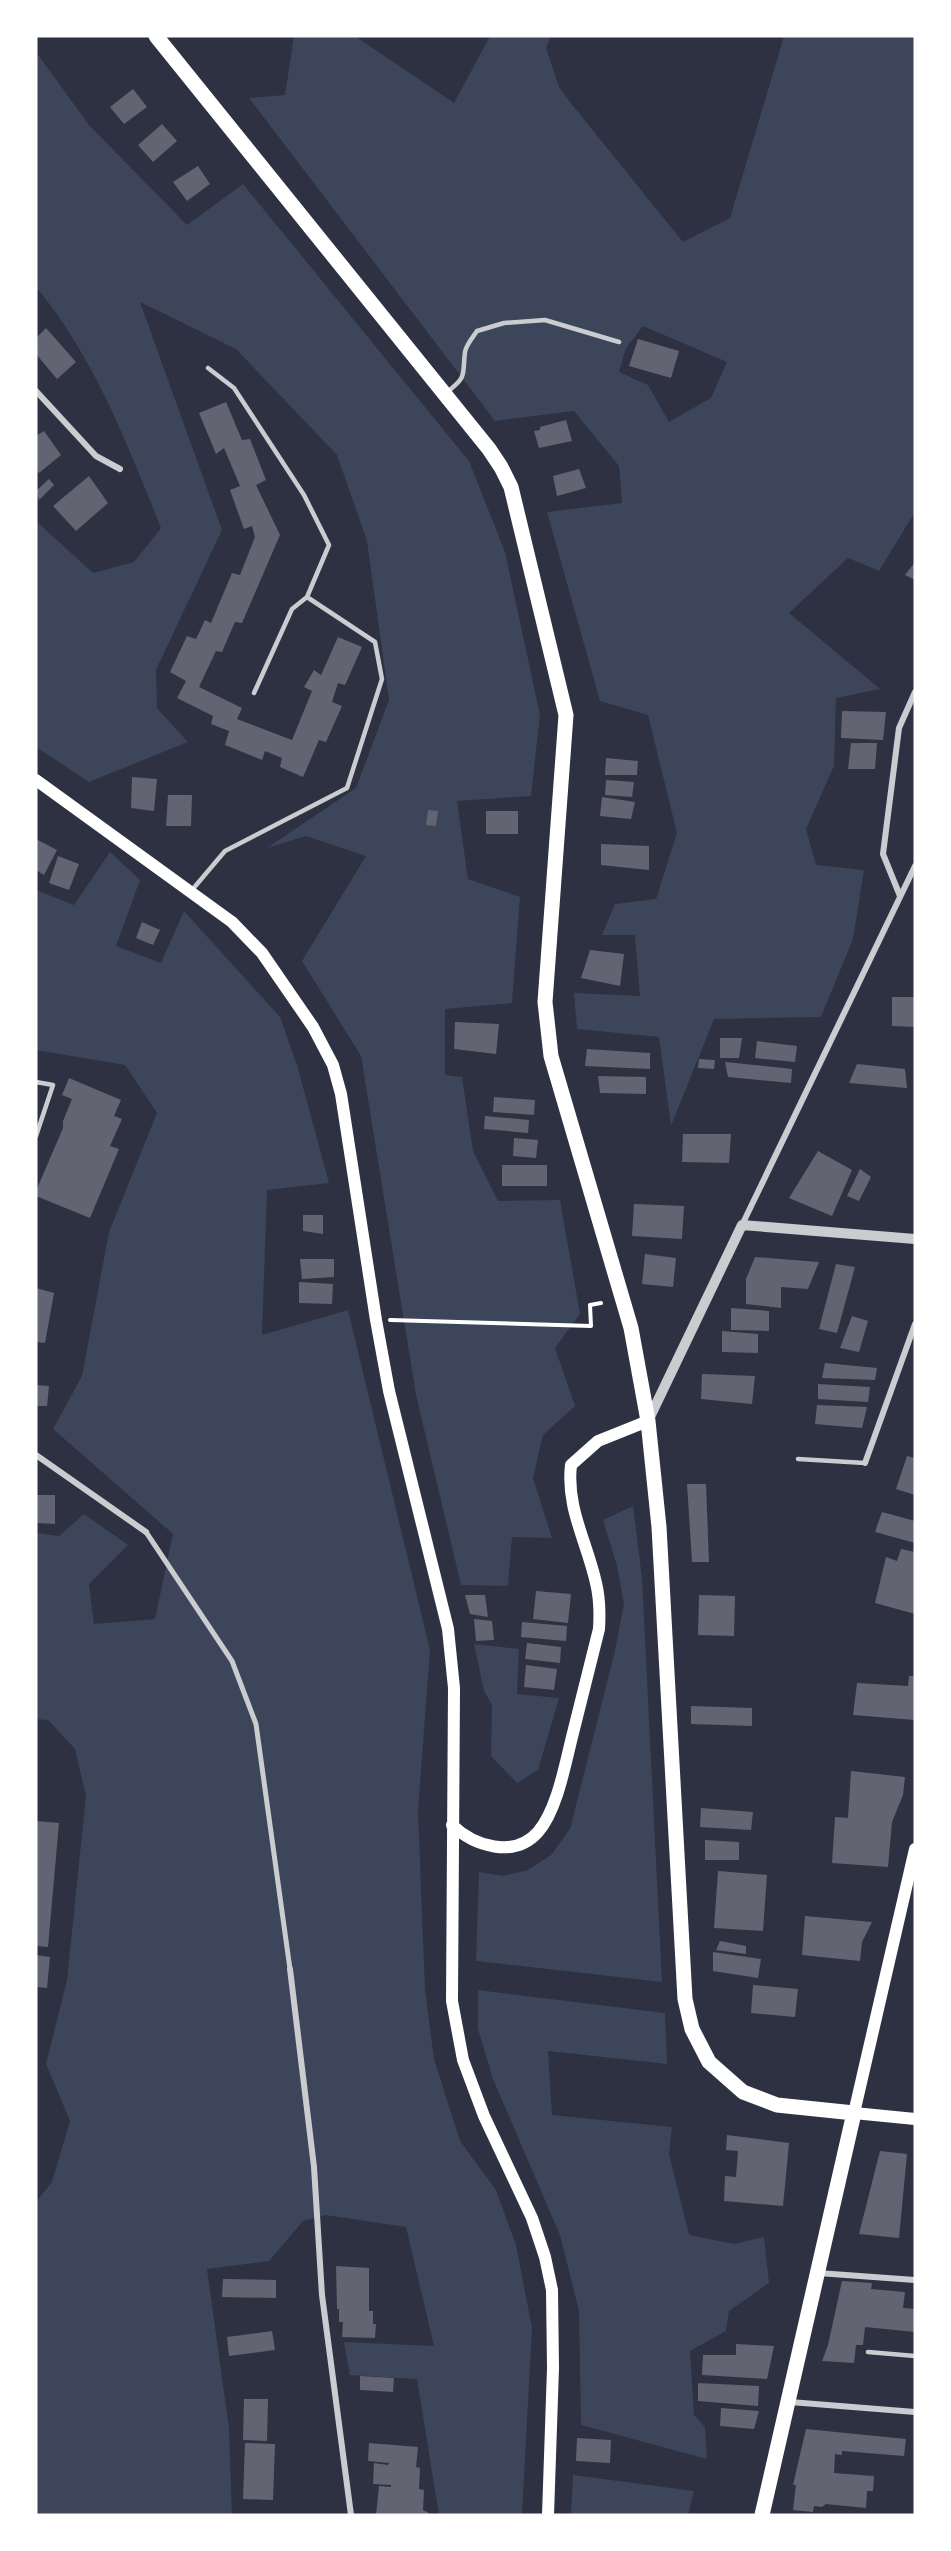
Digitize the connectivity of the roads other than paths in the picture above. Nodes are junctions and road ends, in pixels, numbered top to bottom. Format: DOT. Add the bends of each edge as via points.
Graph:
graph roads {
  1 [pos="156,36"];
  2 [pos="619,342"];
  3 [pos="207,368"];
  4 [pos="36,391"];
  5 [pos="445,395"];
  6 [pos="120,469"];
  7 [pos="308,597"];
  8 [pos="915,692"];
  9 [pos="254,693"];
  10 [pos="36,780"];
  11 [pos="915,866"];
  12 [pos="190,892"];
  13 [pos="900,896"];
  14 [pos="36,1082"];
  15 [pos="36,1136"];
  16 [pos="741,1225"];
  17 [pos="915,1239"];
  18 [pos="915,1324"];
  19 [pos="648,1422"];
  20 [pos="36,1455"];
  21 [pos="798,1459"];
  22 [pos="865,1463"];
  23 [pos="146,1532"];
  24 [pos="452,1825"];
  25 [pos="915,1849"];
  26 [pos="911,1882"];
  27 [pos="290,1970"];
  28 [pos="854,2113"];
  29 [pos="915,2119"];
  30 [pos="818,2273"];
  31 [pos="915,2280"];
  32 [pos="868,2352"];
  33 [pos="915,2356"];
  34 [pos="788,2401"];
  35 [pos="915,2406"];
  36 [pos="915,2412"];
  37 [pos="351,2515"];
  38 [pos="548,2515"];
  39 [pos="762,2515"];
  1 -- 5 [label="main road"];
  2 -- 5 [label="lane" via="545,320 504,323 477,331 465,351 461,381"];
  3 -- 7 [label="lane" via="234,388 304,495 328,545"];
  4 -- 6 [label="street" via="96,456"];
  5 -- 19 [label="main road" via="501,467 511,487 566,715 546,1032 631,1329"];
  7 -- 9 [label="lane" via="292,609"];
  7 -- 12 [label="lane" via="375,642 382,679 347,788 225,851"];
  8 -- 13 [label="street" via="899,728 883,854"];
  10 -- 12 [label="main road"];
  11 -- 13 [label="street"];
  12 -- 24 [label="main road" via="232,922 262,953 313,1027 333,1065 389,1391 448,1629 454,1688"];
  13 -- 16 [label="street"];
  14 -- 15 [label="lane" via="53,1085"];
  16 -- 17 [label="street"];
  16 -- 19 [label="street"];
  18 -- 22 [label="street"];
  19 -- 24 [label="main road" via="598,1441 571,1465 569,1495 596,1583 599,1629 549,1814 538,1832 526,1842 511,1846 478,1843"];
  19 -- 28 [label="main road" via="659,1527 685,1999 692,2029 709,2062 743,2092 777,2105"];
  20 -- 23 [label="street"];
  21 -- 22 [label="lane"];
  23 -- 27 [label="street" via="232,1661 256,1724"];
  24 -- 38 [label="main road" via="452,2001 463,2060 484,2116 532,2218 552,2290"];
  25 -- 26 [label="main road"];
  26 -- 28 [label="main road"];
  27 -- 37 [label="street" via="314,2167 322,2295"];
  28 -- 29 [label="main road"];
  28 -- 30 [label="main road"];
  30 -- 31 [label="street"];
  30 -- 34 [label="main road"];
  32 -- 33 [label="lane"];
  34 -- 36 [label="street"];
  34 -- 39 [label="main road"];
  35 -- 36 [label="lane"];
}
